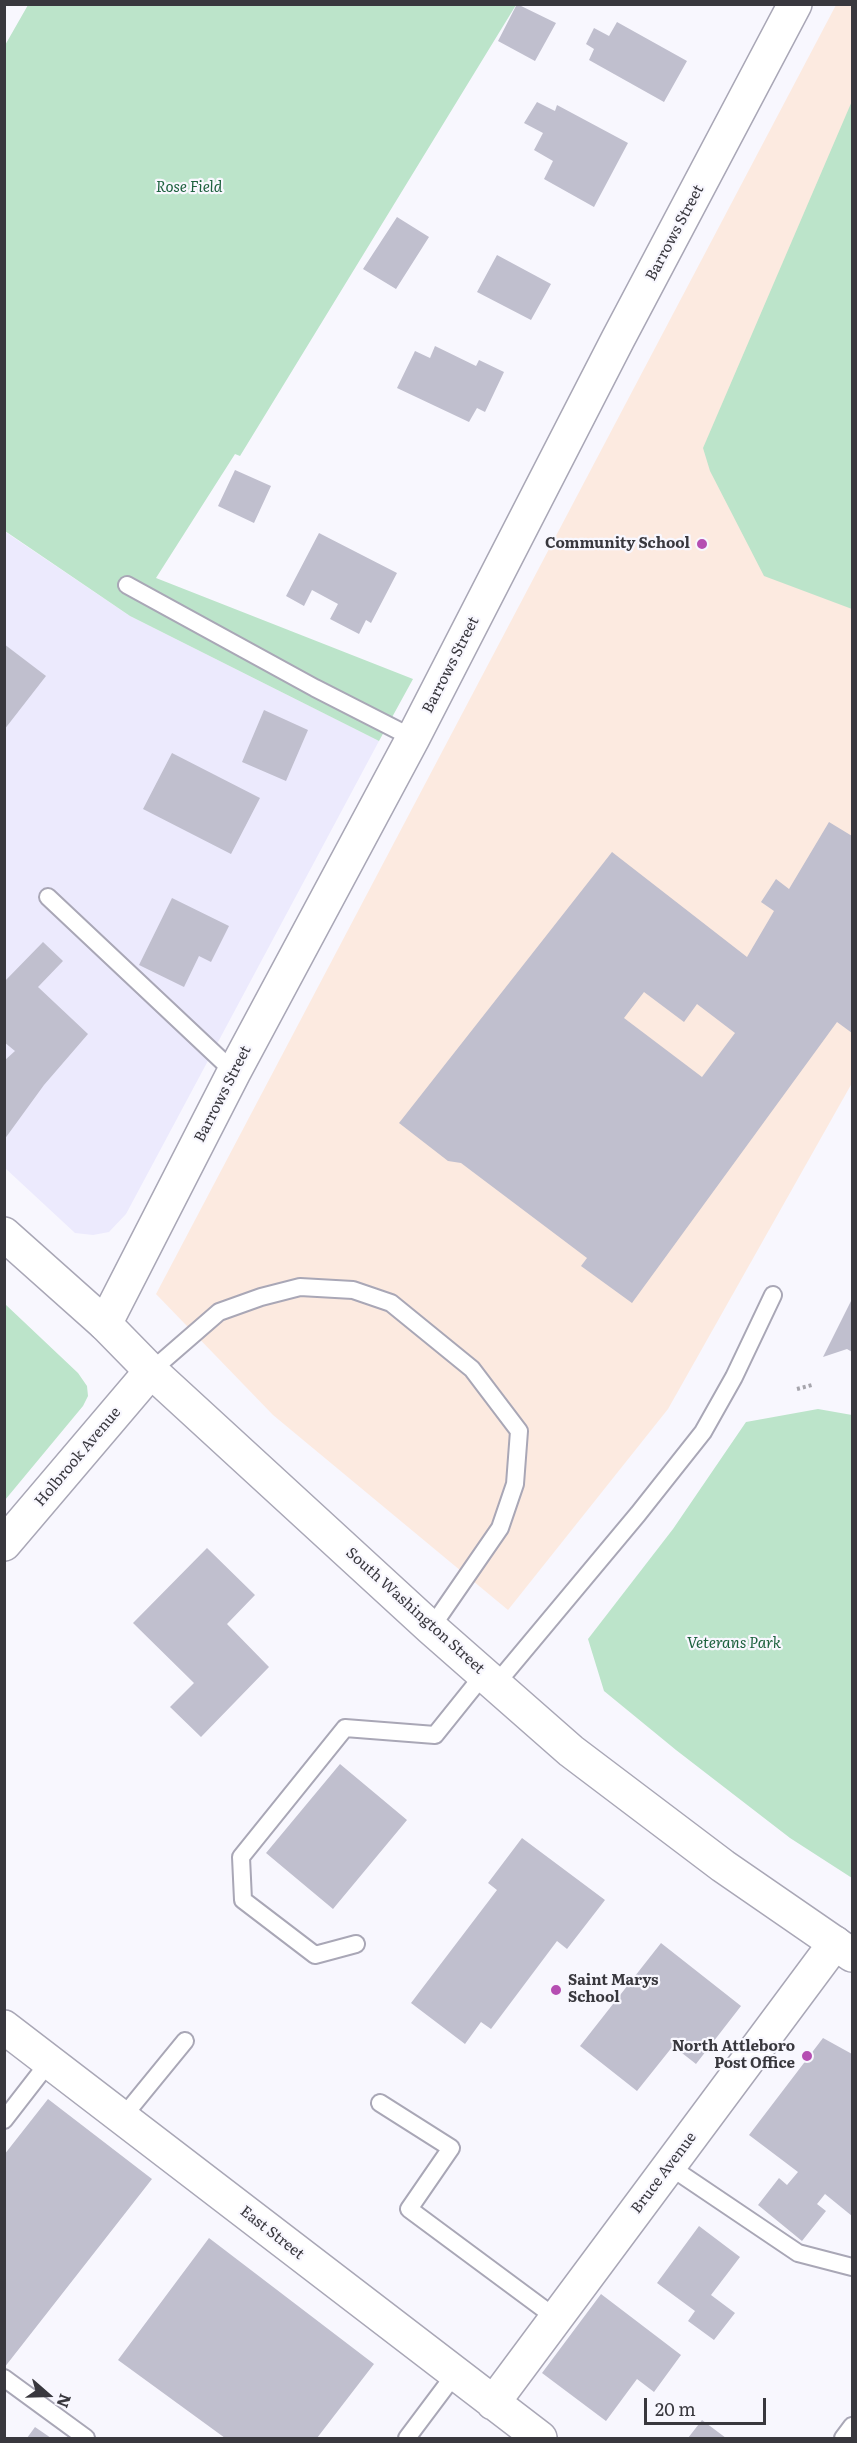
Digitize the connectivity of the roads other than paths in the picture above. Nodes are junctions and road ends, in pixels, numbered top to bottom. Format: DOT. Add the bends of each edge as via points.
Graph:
graph roads {
  1 [pos="795,4"];
  2 [pos="127,585"];
  3 [pos="413,738"];
  4 [pos="48,897"];
  5 [pos="234,1072"];
  6 [pos="4,1234"];
  7 [pos="772,1295"];
  8 [pos="105,1324"];
  9 [pos="151,1371"];
  10 [pos="4,1544"];
  11 [pos="431,1628"];
  12 [pos="490,1679"];
  13 [pos="356,1944"];
  14 [pos="844,1949"];
  15 [pos="4,2027"];
  16 [pos="185,2041"];
  17 [pos="50,2062"];
  18 [pos="380,2103"];
  19 [pos="122,2118"];
  20 [pos="4,2120"];
  21 [pos="669,2166"];
  22 [pos="852,2267"];
  23 [pos="556,2318"];
  24 [pos="454,2373"];
  25 [pos="4,2378"];
  26 [pos="493,2403"];
  27 [pos="852,2426"];
  28 [pos="86,2439"];
  29 [pos="407,2439"];
  30 [pos="540,2439"];
  31 [pos="843,2439"];
  1 -- 3 [label="street, Barrows Street"];
  2 -- 3 [label="lane"];
  3 -- 5 [label="street, Barrows Street"];
  4 -- 5 [label="lane"];
  5 -- 8 [label="street, Barrows Street"];
  6 -- 8 [label="street, South Washington Street"];
  7 -- 12 [label="lane" via="703,1432 638,1514"];
  8 -- 9 [label="street, South Washington Street"];
  9 -- 10 [label="street, Holbrook Avenue"];
  9 -- 11 [label="street, South Washington Street"];
  9 -- 11 [label="lane" via="219,1312 300,1287 353,1290 391,1303 472,1370 519,1431 515,1484 500,1528"];
  11 -- 12 [label="street, South Washington Street"];
  12 -- 13 [label="lane" via="435,1735 345,1728 241,1857 243,1900 315,1956"];
  12 -- 14 [label="street, South Washington Street" via="571,1751 723,1866"];
  14 -- 21 [label="street, Bruce Avenue"];
  15 -- 17 [label="street, East Street"];
  16 -- 19 [label="lane"];
  17 -- 19 [label="street, East Street"];
  17 -- 20 [label="lane"];
  18 -- 23 [label="lane" via="451,2148 409,2209"];
  19 -- 24 [label="street, East Street"];
  21 -- 22 [label="lane" via="798,2253"];
  21 -- 23 [label="street, Bruce Avenue"];
  23 -- 26 [label="street, Bruce Avenue"];
  24 -- 26 [label="street, East Street"];
  24 -- 29 [label="lane"];
  25 -- 28 [label="lane"];
  26 -- 30 [label="street, East Street"];
  27 -- 31 [label="lane"];
}
